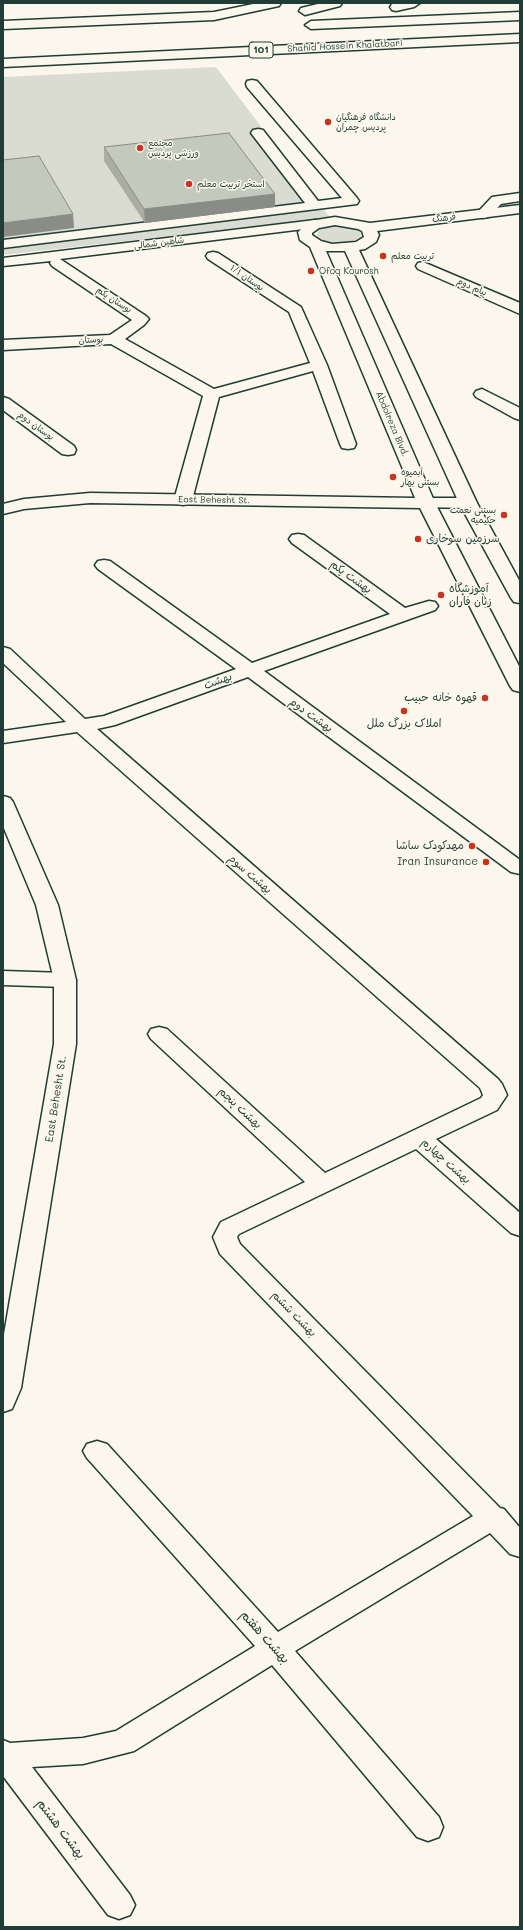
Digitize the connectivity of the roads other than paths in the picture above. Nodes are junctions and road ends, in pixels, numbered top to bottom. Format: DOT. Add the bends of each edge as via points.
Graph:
graph roads {
  1 [pos="275,3"];
  2 [pos="414,3"];
  3 [pos="427,6"];
  4 [pos="396,7"];
  5 [pos="380,8"];
  6 [pos="520,16"];
  7 [pos="3,25"];
  8 [pos="311,25"];
  9 [pos="520,27"];
  10 [pos="520,38"];
  11 [pos="3,51"];
  12 [pos="3,63"];
  13 [pos="252,84"];
  14 [pos="258,134"];
  15 [pos="520,197"];
  16 [pos="329,203"];
  17 [pos="314,205"];
  18 [pos="520,209"];
  19 [pos="483,214"];
  20 [pos="520,217"];
  21 [pos="346,221"];
  22 [pos="315,224"];
  23 [pos="370,232"];
  24 [pos="3,244"];
  25 [pos="316,245"];
  26 [pos="351,248"];
  27 [pos="213,256"];
  28 [pos="3,262"];
  29 [pos="57,263"];
  30 [pos="423,266"];
  31 [pos="520,309"];
  32 [pos="114,339"];
  33 [pos="3,345"];
  34 [pos="319,365"];
  35 [pos="212,394"];
  36 [pos="482,394"];
  37 [pos="3,402"];
  38 [pos="520,415"];
  39 [pos="348,444"];
  40 [pos="68,450"];
  41 [pos="183,500"];
  42 [pos="426,503"];
  43 [pos="468,503"];
  44 [pos="3,509"];
  45 [pos="298,539"];
  46 [pos="104,564"];
  47 [pos="520,598"];
  48 [pos="429,606"];
  49 [pos="403,615"];
  50 [pos="3,653"];
  51 [pos="250,670"];
  52 [pos="520,686"];
  53 [pos="82,726"];
  54 [pos="3,737"];
  55 [pos="3,802"];
  56 [pos="518,868"];
  57 [pos="3,978"];
  58 [pos="64,980"];
  59 [pos="159,1034"];
  60 [pos="495,1095"];
  61 [pos="418,1137"];
  62 [pos="321,1183"];
  63 [pos="520,1227"];
  64 [pos="3,1402"];
  65 [pos="97,1451"];
  66 [pos="494,1517"];
  67 [pos="520,1546"];
  68 [pos="274,1648"];
  69 [pos="4,1754"];
  70 [pos="428,1827"];
  71 [pos="119,1904"];
  1 -- 7 [label="main road" via="214,16"];
  2 -- 4 [label="main road"];
  3 -- 4 [label="main road"];
  4 -- 5 [label="main road"];
  6 -- 8 [label="main road"];
  9 -- 11 [label="main road, Shahid Hossein Khalatbari / 101"];
  10 -- 12 [label="main road, Shahid Hossein Khalatbari / 101"];
  13 -- 16 [label="main road" via="352,200"];
  14 -- 17 [label="main road"];
  15 -- 19 [label="main road" via="497,200"];
  16 -- 17 [label="main road"];
  16 -- 21 [label="main road"];
  17 -- 24 [label="main road"];
  18 -- 19 [label="main road, فرهنگ"];
  19 -- 23 [label="main road, فرهنگ"];
  20 -- 23 [label="main road, فرهنگ"];
  21 -- 22 [label="main road, شاهین شمالی"];
  21 -- 23 [label="main road"];
  22 -- 25 [label="main road, Abdolreza Blvd." via="305,232 305,237"];
  22 -- 28 [label="main road, شاهین شمالی"];
  23 -- 26 [label="main road" via="371,239"];
  25 -- 26 [label="main road"];
  25 -- 42 [label="main road, Abdolreza Blvd."];
  26 -- 43 [label="main road"];
  27 -- 34 [label="main road, بوستان ۱/۱" via="296,310"];
  29 -- 32 [label="main road, بوستان یکم" via="141,319"];
  30 -- 31 [label="main road, پیام دوم"];
  32 -- 33 [label="main road, بوستان"];
  32 -- 35 [label="main road, بوستان"];
  34 -- 35 [label="main road"];
  34 -- 39 [label="main road, بوستان ۱/۱"];
  35 -- 41 [label="main road"];
  36 -- 38 [label="main road"];
  37 -- 40 [label="main road, بوستان دوم"];
  41 -- 42 [label="main road, East Behesht St."];
  41 -- 44 [label="main road, East Behesht St." via="90,498 24,504"];
  42 -- 43 [label="main road, East Behesht St."];
  42 -- 52 [label="main road, Abdolreza Blvd."];
  43 -- 47 [label="main road"];
  45 -- 49 [label="main road, بهشت یکم"];
  46 -- 51 [label="main road, بهشت دوم"];
  48 -- 49 [label="main road, بهشت"];
  49 -- 51 [label="main road, بهشت"];
  50 -- 53 [label="main road, بهشت سوم"];
  51 -- 53 [label="main road, بهشت" via="108,721"];
  51 -- 56 [label="main road, بهشت دوم"];
  53 -- 54 [label="main road, بهشت"];
  53 -- 60 [label="main road, بهشت سوم" via="490,1084"];
  55 -- 58 [label="main road, East Behesht St." via="46,905"];
  57 -- 58 [label="main road"];
  58 -- 64 [label="main road, East Behesht St." via="65,1044 8,1388"];
  59 -- 62 [label="main road, بهشت پنجم"];
  60 -- 61 [label="main road, بهشت چهارم" via="489,1104"];
  61 -- 62 [label="main road, بهشت ششم"];
  61 -- 63 [label="main road, بهشت چهارم"];
  62 -- 66 [label="main road, بهشت ششم" via="230,1228 225,1237 229,1248"];
  65 -- 68 [label="main road, بهشت هفتم"];
  66 -- 67 [label="main road, بهشت ششم"];
  66 -- 68 [label="main road"];
  68 -- 69 [label="main road" via="123,1742 83,1751"];
  68 -- 70 [label="main road, بهشت هفتم"];
  69 -- 71 [label="main road, بهشت هشتم"];
}
